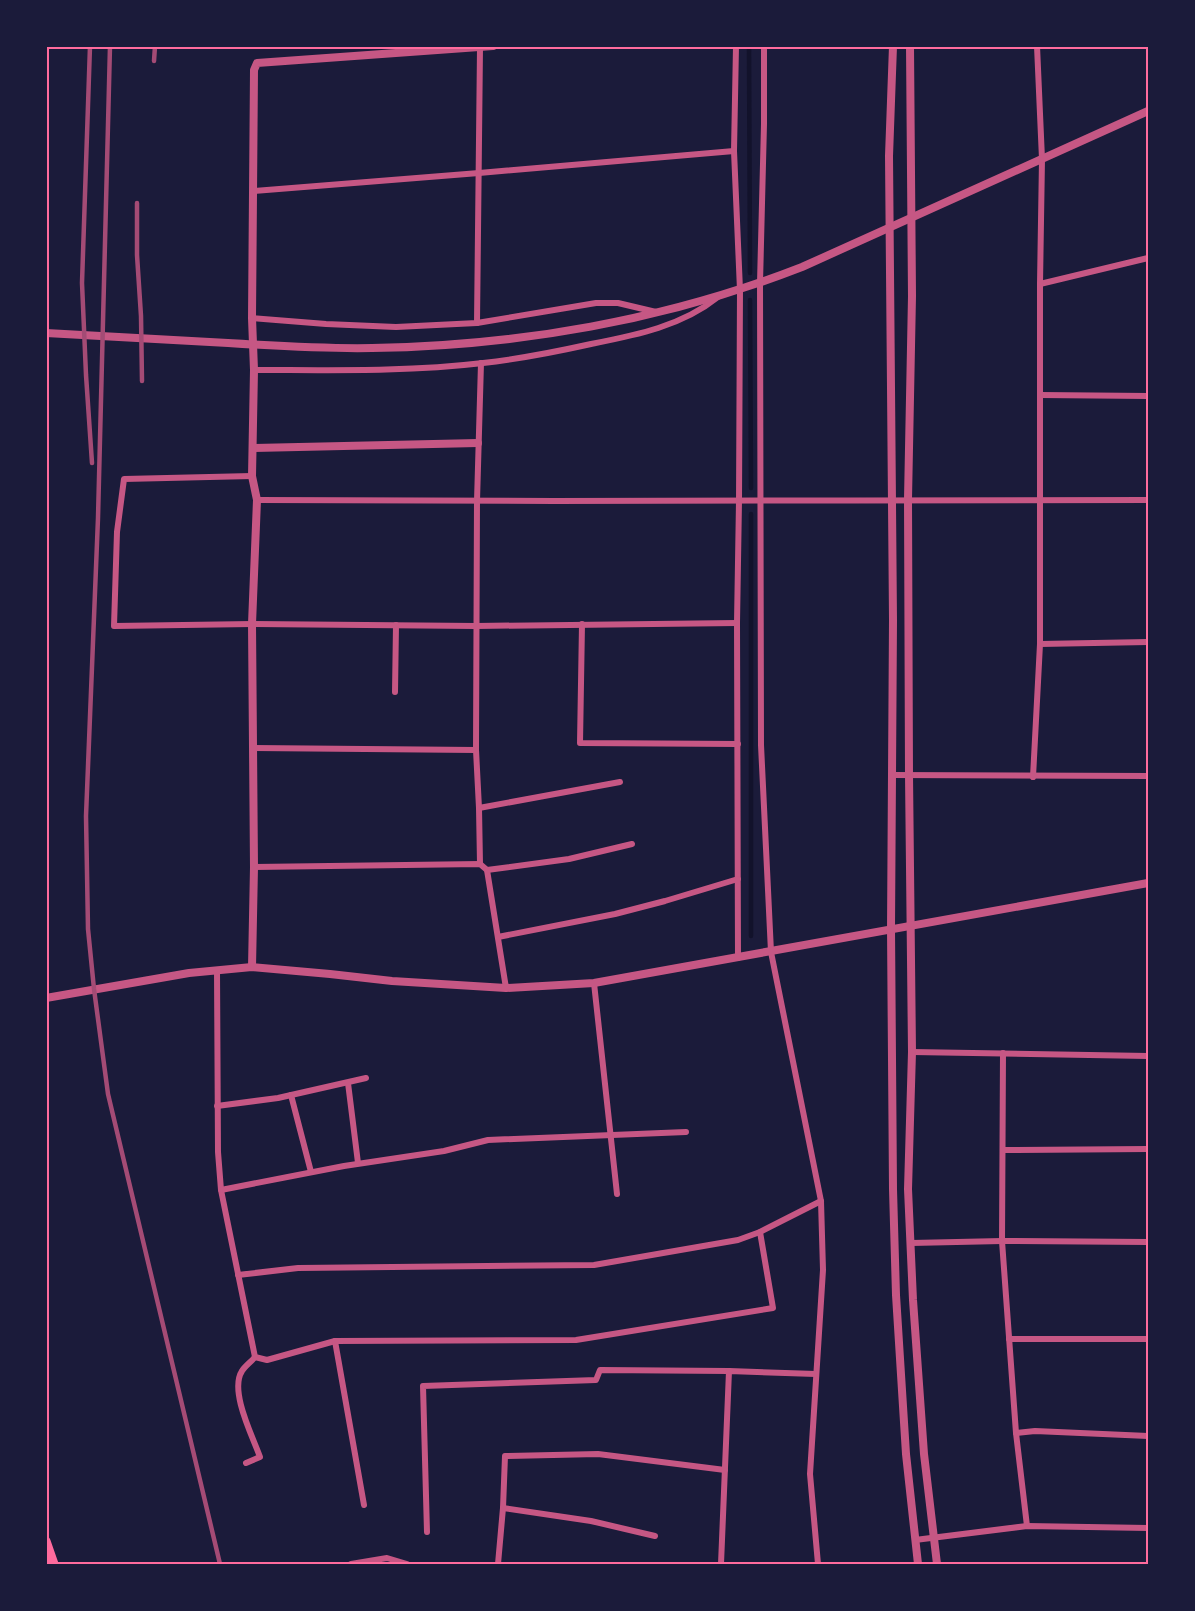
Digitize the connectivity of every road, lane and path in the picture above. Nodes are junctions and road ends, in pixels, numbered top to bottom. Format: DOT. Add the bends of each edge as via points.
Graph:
graph roads {
  1 [pos="493,46"];
  2 [pos="736,46"];
  3 [pos="764,46"];
  4 [pos="893,46"];
  5 [pos="910,46"];
  6 [pos="1037,46"];
  7 [pos="480,48"];
  8 [pos="1149,111"];
  9 [pos="734,150"];
  10 [pos="1042,159"];
  11 [pos="479,173"];
  12 [pos="253,191"];
  13 [pos="910,218"];
  14 [pos="890,228"];
  15 [pos="1149,258"];
  16 [pos="760,283"];
  17 [pos="1040,284"];
  18 [pos="740,290"];
  19 [pos="719,296"];
  20 [pos="656,312"];
  21 [pos="252,318"];
  22 [pos="477,323"];
  23 [pos="46,333"];
  24 [pos="481,363"];
  25 [pos="254,370"];
  26 [pos="1040,395"];
  27 [pos="1149,396"];
  28 [pos="478,443"];
  29 [pos="253,448"];
  30 [pos="252,476"];
  31 [pos="908,499"];
  32 [pos="257,500"];
  33 [pos="892,500"];
  34 [pos="1040,500"];
  35 [pos="1149,500"];
  36 [pos="477,501"];
  37 [pos="739,501"];
  38 [pos="760,501"];
  39 [pos="737,623"];
  40 [pos="252,624"];
  41 [pos="582,624"];
  42 [pos="396,625"];
  43 [pos="477,626"];
  44 [pos="1149,642"];
  45 [pos="1040,644"];
  46 [pos="395,692"];
  47 [pos="738,744"];
  48 [pos="253,748"];
  49 [pos="476,750"];
  50 [pos="891,775"];
  51 [pos="909,775"];
  52 [pos="1149,776"];
  53 [pos="1033,777"];
  54 [pos="620,782"];
  55 [pos="479,808"];
  56 [pos="632,844"];
  57 [pos="480,864"];
  58 [pos="254,867"];
  59 [pos="487,870"];
  60 [pos="738,879"];
  61 [pos="1149,883"];
  62 [pos="910,925"];
  63 [pos="891,929"];
  64 [pos="498,937"];
  65 [pos="771,952"];
  66 [pos="738,958"];
  67 [pos="252,968"];
  68 [pos="217,970"];
  69 [pos="594,983"];
  70 [pos="506,988"];
  71 [pos="46,998"];
  72 [pos="912,1052"];
  73 [pos="1003,1053"];
  74 [pos="1149,1056"];
  75 [pos="366,1078"];
  76 [pos="348,1083"];
  77 [pos="291,1095"];
  78 [pos="217,1106"];
  79 [pos="686,1132"];
  80 [pos="610,1135"];
  81 [pos="1149,1149"];
  82 [pos="1003,1150"];
  83 [pos="358,1163"];
  84 [pos="311,1172"];
  85 [pos="221,1190"];
  86 [pos="617,1194"];
  87 [pos="821,1201"];
  88 [pos="760,1233"];
  89 [pos="1002,1241"];
  90 [pos="1149,1242"];
  91 [pos="911,1243"];
  92 [pos="238,1275"];
  93 [pos="1009,1339"];
  94 [pos="1149,1339"];
  95 [pos="335,1341"];
  96 [pos="255,1358"];
  97 [pos="729,1371"];
  98 [pos="816,1374"];
  99 [pos="1016,1433"];
  100 [pos="1149,1436"];
  101 [pos="246,1463"];
  102 [pos="725,1470"];
  103 [pos="364,1505"];
  104 [pos="503,1508"];
  105 [pos="1026,1526"];
  106 [pos="1149,1528"];
  107 [pos="428,1532"];
  108 [pos="655,1536"];
  109 [pos="934,1539"];
  110 [pos="915,1540"];
  111 [pos="46,1541"];
  112 [pos="48,1552"];
  113 [pos="54,1564"];
  114 [pos="351,1564"];
  115 [pos="407,1564"];
  116 [pos="498,1564"];
  117 [pos="721,1564"];
  118 [pos="818,1564"];
  119 [pos="918,1564"];
  120 [pos="937,1564"];
  1 -- 7 [label="street"];
  2 -- 9 [label="street"];
  3 -- 16 [label="street"];
  4 -- 14 [label="street"];
  5 -- 13 [label="street"];
  6 -- 10 [label="street"];
  7 -- 11 [label="street"];
  7 -- 12 [label="street" via="257,63"];
  8 -- 10 [label="street"];
  9 -- 11 [label="street"];
  9 -- 18 [label="street"];
  10 -- 13 [label="street"];
  10 -- 17 [label="street"];
  11 -- 12 [label="street"];
  11 -- 22 [label="street"];
  12 -- 21 [label="street"];
  13 -- 14 [label="street"];
  13 -- 31 [label="street"];
  14 -- 16 [label="street"];
  14 -- 33 [label="street"];
  15 -- 17 [label="street"];
  16 -- 18 [label="street"];
  16 -- 38 [label="street"];
  17 -- 26 [label="street"];
  18 -- 19 [label="street"];
  18 -- 37 [label="street"];
  19 -- 20 [label="street"];
  19 -- 24 [label="street" via="702,310 669,325 613,340"];
  20 -- 22 [label="street" via="618,303 596,303"];
  20 -- 23 [label="street" via="534,336 372,348"];
  21 -- 22 [label="street" via="396,327"];
  21 -- 25 [label="street"];
  24 -- 25 [label="street"];
  24 -- 28 [label="street"];
  25 -- 29 [label="street"];
  26 -- 27 [label="street"];
  26 -- 34 [label="street"];
  28 -- 29 [label="street"];
  28 -- 36 [label="street"];
  29 -- 30 [label="street"];
  30 -- 32 [label="street"];
  30 -- 40 [label="street" via="124,479 117,532 114,626"];
  31 -- 33 [label="street"];
  31 -- 34 [label="street"];
  31 -- 51 [label="street"];
  32 -- 36 [label="street"];
  32 -- 40 [label="street"];
  33 -- 38 [label="street"];
  33 -- 50 [label="street"];
  34 -- 35 [label="street"];
  34 -- 45 [label="street"];
  36 -- 37 [label="street"];
  36 -- 43 [label="street"];
  37 -- 38 [label="street"];
  37 -- 39 [label="street"];
  38 -- 65 [label="street" via="761,745"];
  39 -- 41 [label="street"];
  39 -- 47 [label="street"];
  40 -- 42 [label="street"];
  40 -- 48 [label="street"];
  41 -- 43 [label="street"];
  41 -- 47 [label="street" via="580,743"];
  42 -- 43 [label="street"];
  42 -- 46 [label="street"];
  43 -- 49 [label="street"];
  44 -- 45 [label="street"];
  45 -- 53 [label="street"];
  47 -- 60 [label="street"];
  48 -- 49 [label="street"];
  48 -- 58 [label="street"];
  49 -- 55 [label="street"];
  50 -- 51 [label="street"];
  50 -- 63 [label="street"];
  51 -- 53 [label="street"];
  51 -- 62 [label="street"];
  52 -- 53 [label="street"];
  54 -- 55 [label="street"];
  55 -- 57 [label="street"];
  56 -- 59 [label="street" via="569,859"];
  57 -- 58 [label="street"];
  57 -- 59 [label="street"];
  58 -- 67 [label="street"];
  59 -- 64 [label="street"];
  60 -- 64 [label="street" via="615,914"];
  60 -- 66 [label="street"];
  61 -- 62 [label="street"];
  62 -- 63 [label="street"];
  62 -- 72 [label="street"];
  63 -- 65 [label="street"];
  63 -- 110 [label="street" via="896,1295"];
  64 -- 70 [label="street"];
  65 -- 66 [label="street"];
  65 -- 87 [label="street"];
  66 -- 69 [label="street"];
  67 -- 68 [label="street"];
  67 -- 70 [label="street"];
  68 -- 71 [label="street"];
  68 -- 78 [label="street"];
  69 -- 70 [label="street"];
  69 -- 80 [label="street"];
  72 -- 73 [label="street"];
  72 -- 91 [label="street" via="908,1189"];
  73 -- 74 [label="street"];
  73 -- 82 [label="street"];
  75 -- 76 [label="street"];
  76 -- 77 [label="street"];
  76 -- 83 [label="street"];
  77 -- 78 [label="street"];
  77 -- 84 [label="street"];
  78 -- 85 [label="street"];
  79 -- 80 [label="street"];
  80 -- 83 [label="street" via="488,1140 444,1151"];
  80 -- 86 [label="street"];
  81 -- 82 [label="street"];
  82 -- 89 [label="street"];
  83 -- 84 [label="street"];
  84 -- 85 [label="street"];
  85 -- 92 [label="street"];
  87 -- 88 [label="street"];
  87 -- 98 [label="street" via="823,1270"];
  88 -- 92 [label="street" via="594,1265 298,1268"];
  88 -- 95 [label="street" via="773,1308 576,1340"];
  89 -- 90 [label="street"];
  89 -- 91 [label="street"];
  89 -- 93 [label="street"];
  91 -- 109 [label="street" via="924,1454"];
  92 -- 96 [label="street"];
  93 -- 94 [label="street"];
  93 -- 99 [label="street"];
  95 -- 96 [label="street" via="267,1360"];
  95 -- 103 [label="street"];
  96 -- 101 [label="street" via="241,1373 240,1404 261,1457"];
  97 -- 98 [label="street"];
  97 -- 102 [label="street"];
  97 -- 107 [label="street" via="600,1370 596,1380 423,1386"];
  98 -- 118 [label="street" via="810,1474"];
  99 -- 100 [label="street"];
  99 -- 105 [label="street"];
  102 -- 104 [label="street" via="598,1454 505,1456"];
  102 -- 117 [label="street"];
  104 -- 108 [label="street" via="591,1521"];
  104 -- 116 [label="street"];
  105 -- 106 [label="street"];
  105 -- 109 [label="street"];
  109 -- 110 [label="street"];
  109 -- 120 [label="street"];
  110 -- 119 [label="street"];
  111 -- 112 [label="highway"];
  112 -- 113 [label="highway"];
  114 -- 115 [label="street" via="387,1558"];
}
